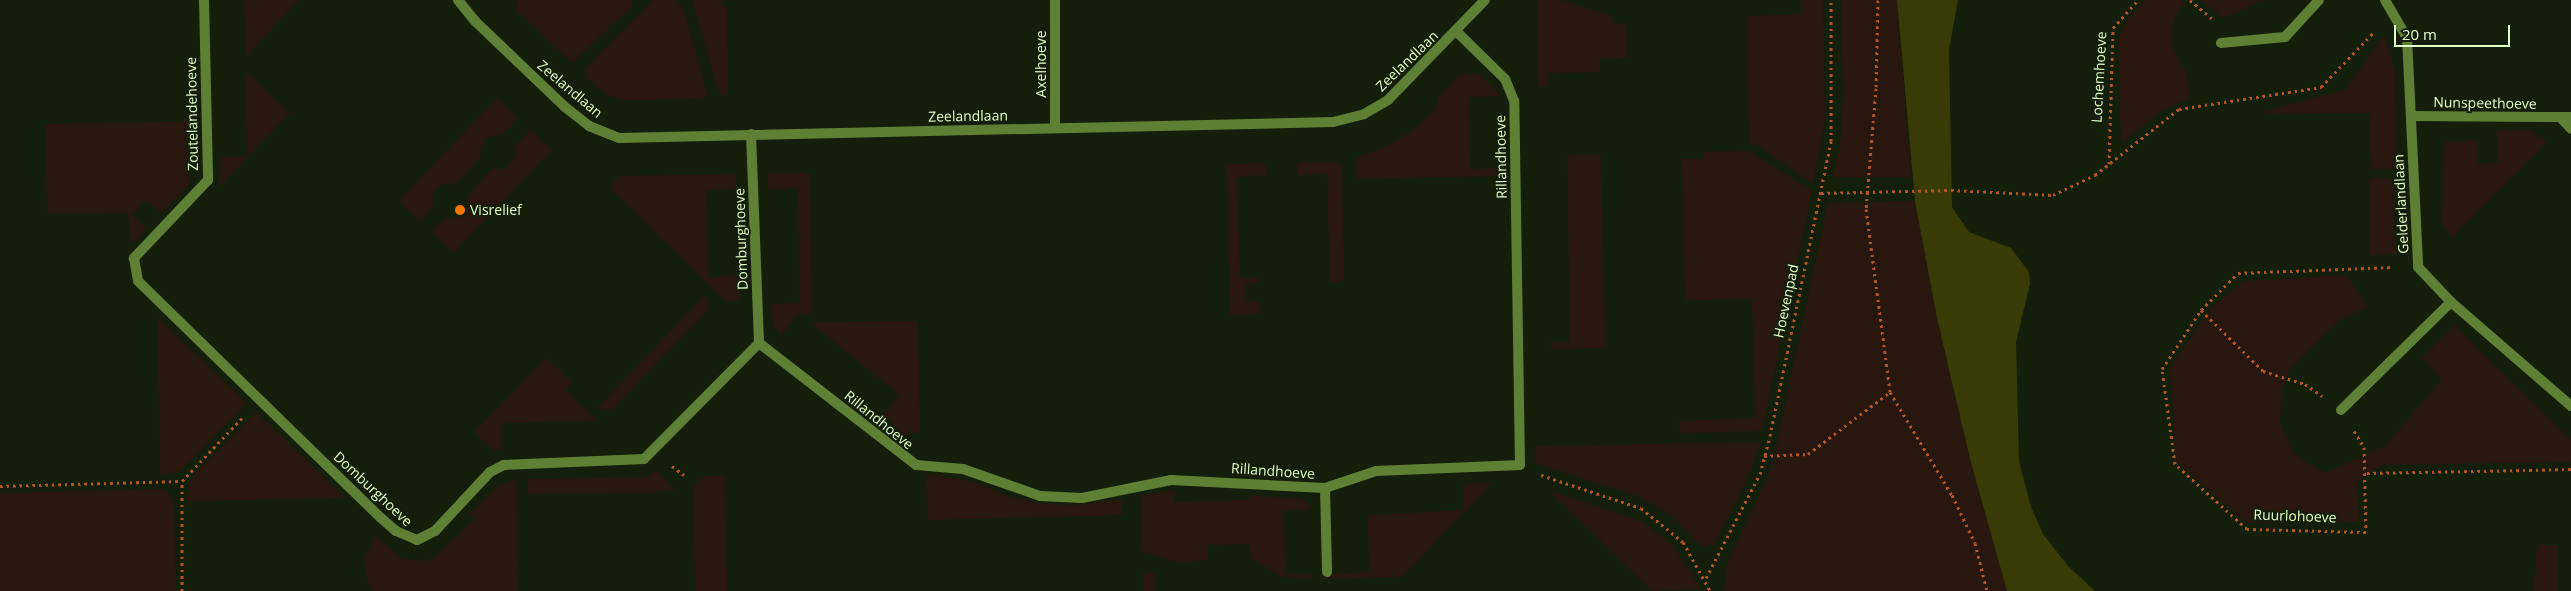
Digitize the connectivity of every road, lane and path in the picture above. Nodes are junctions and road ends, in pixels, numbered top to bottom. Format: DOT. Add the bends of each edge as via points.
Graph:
graph roads {
  1 [pos="204,0"];
  2 [pos="458,0"];
  3 [pos="1055,0"];
  4 [pos="1485,0"];
  5 [pos="1831,0"];
  6 [pos="1878,0"];
  7 [pos="2138,0"];
  8 [pos="2319,0"];
  9 [pos="2385,0"];
  10 [pos="2394,12"];
  11 [pos="1457,32"];
  12 [pos="2221,43"];
  13 [pos="2411,116"];
  14 [pos="2560,117"];
  15 [pos="2571,117"];
  16 [pos="1055,128"];
  17 [pos="2571,129"];
  18 [pos="751,134"];
  19 [pos="2109,164"];
  20 [pos="1866,191"];
  21 [pos="1821,193"];
  22 [pos="134,258"];
  23 [pos="2418,266"];
  24 [pos="2451,302"];
  25 [pos="2201,310"];
  26 [pos="759,342"];
  27 [pos="1890,392"];
  28 [pos="259,399"];
  29 [pos="2571,406"];
  30 [pos="2341,410"];
  31 [pos="1764,456"];
  32 [pos="1520,465"];
  33 [pos="2571,469"];
  34 [pos="2367,472"];
  35 [pos="182,481"];
  36 [pos="0,486"];
  37 [pos="1325,488"];
  38 [pos="1327,572"];
  39 [pos="1706,578"];
  40 [pos="182,591"];
  41 [pos="1710,591"];
  42 [pos="1987,591"];
  1 -- 22 [label="street, Zoutelandehoeve" via="208,180"];
  2 -- 18 [label="street, Zeelandlaan" via="476,22 565,108 604,134 619,138"];
  3 -- 16 [label="street, Axelhoeve"];
  4 -- 11 [label="street, Zeelandlaan"];
  5 -- 21 [label="path, Hoevenpad" via="1831,141"];
  6 -- 20 [label="path" via="1876,88"];
  7 -- 19 [label="path, Lochemhoeve" via="2113,28"];
  8 -- 12 [label="street" via="2285,37"];
  9 -- 10 [label="street, Gelderlandlaan"];
  10 -- 13 [label="street, Gelderlandlaan" via="2408,38"];
  10 -- 19 [label="path" via="2321,87 2178,109"];
  11 -- 16 [label="street, Zeelandlaan" via="1388,100 1364,114 1333,122"];
  11 -- 32 [label="street, Rillandhoeve" via="1505,79 1514,101"];
  13 -- 14 [label="street, Nunspeethoeve"];
  13 -- 23 [label="street, Gelderlandlaan"];
  14 -- 15 [label="street, Nunspeethoeve"];
  14 -- 17 [label="street"];
  16 -- 18 [label="street, Zeelandlaan"];
  18 -- 26 [label="street, Domburghoeve"];
  19 -- 20 [label="path" via="2095,175 2053,195 1951,190"];
  20 -- 21 [label="path"];
  20 -- 27 [label="path"];
  21 -- 31 [label="path, Hoevenpad"];
  22 -- 28 [label="street, Domburghoeve" via="138,281 146,292"];
  23 -- 24 [label="street, Gelderlandlaan"];
  23 -- 25 [label="path, Ruurlohoeve" via="2238,274"];
  24 -- 29 [label="street, Gelderlandlaan"];
  24 -- 30 [label="street"];
  25 -- 30 [label="path, Ruurlohoeve" via="2263,371 2305,384"];
  25 -- 34 [label="path, Ruurlohoeve" via="2162,370 2175,464 2247,529 2366,532"];
  26 -- 28 [label="street, Domburghoeve" via="644,460 504,465 490,472 435,530 417,540 396,531"];
  26 -- 37 [label="street, Rillandhoeve" via="916,465 963,469 1040,496 1074,498 1171,480"];
  27 -- 31 [label="path" via="1808,454"];
  27 -- 42 [label="path" via="1952,495 1975,544"];
  28 -- 35 [label="path"];
  30 -- 34 [label="path, Ruurlohoeve" via="2364,446"];
  31 -- 39 [label="path, Hoevenpad" via="1760,474"];
  32 -- 37 [label="street, Rillandhoeve" via="1376,471"];
  32 -- 39 [label="path" via="1557,482 1641,508 1683,542"];
  33 -- 34 [label="path"];
  35 -- 36 [label="path"];
  35 -- 40 [label="path"];
  37 -- 38 [label="street, Rillandhoeve"];
  39 -- 41 [label="path"];
}
